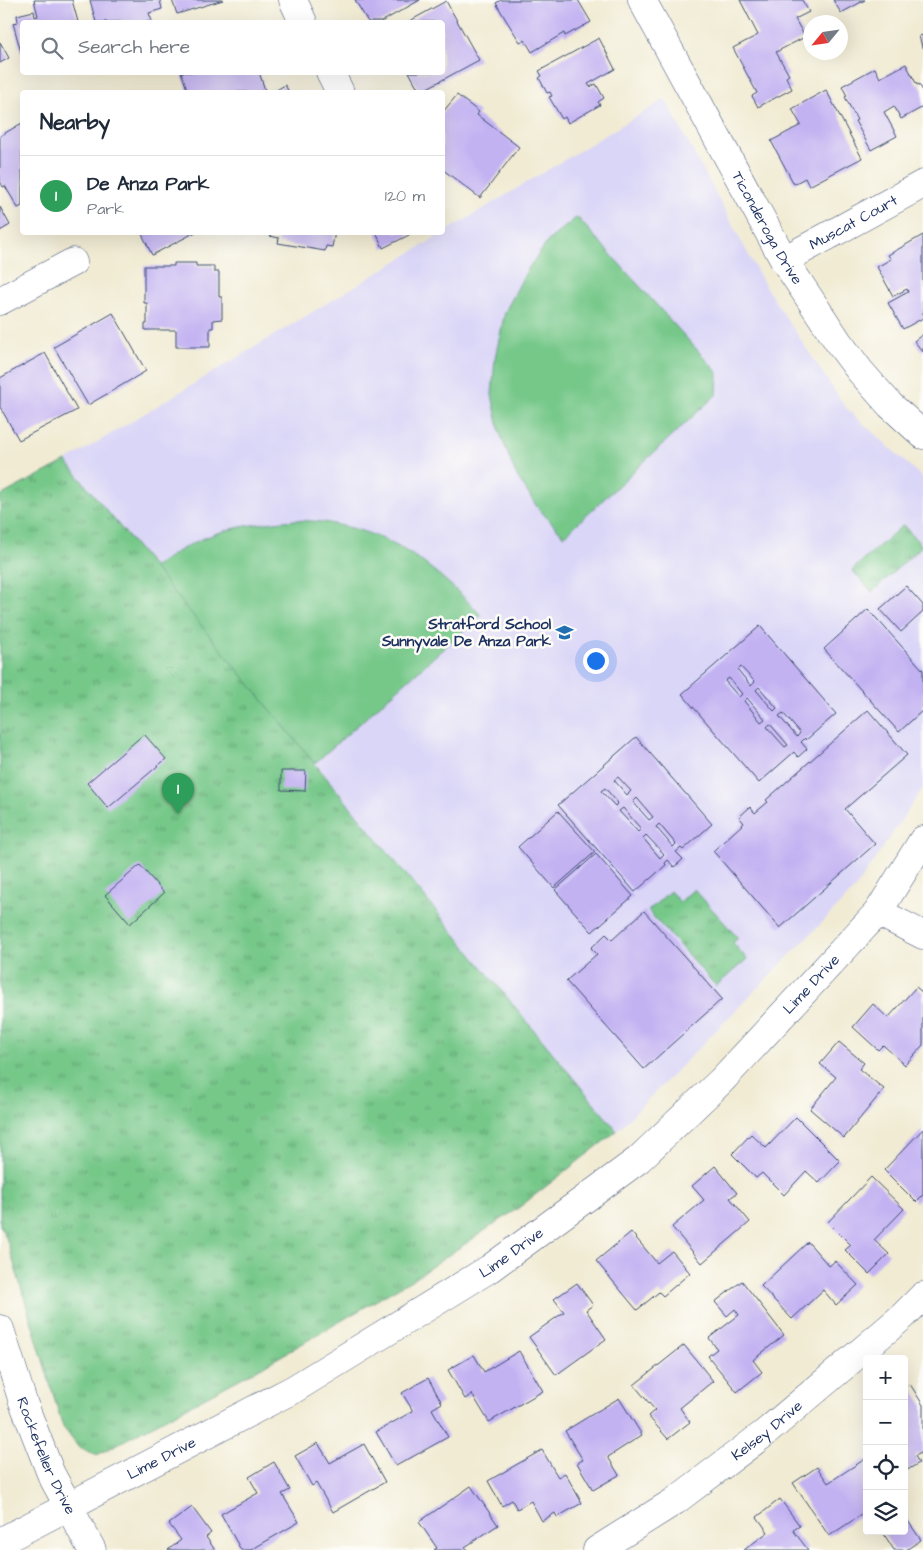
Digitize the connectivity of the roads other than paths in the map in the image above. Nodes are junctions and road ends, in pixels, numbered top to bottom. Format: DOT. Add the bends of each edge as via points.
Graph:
graph roads {
  1 [pos="292,0"];
  2 [pos="642,0"];
  3 [pos="302,20"];
  4 [pos="332,75"];
  5 [pos="339,90"];
  6 [pos="923,184"];
  7 [pos="784,260"];
  8 [pos="73,262"];
  9 [pos="0,301"];
  10 [pos="923,435"];
  11 [pos="923,840"];
  12 [pos="878,912"];
  13 [pos="923,934"];
  14 [pos="923,1296"];
  15 [pos="0,1329"];
  16 [pos="68,1506"];
  17 [pos="0,1542"];
  18 [pos="92,1550"];
  19 [pos="598,1550"];
  1 -- 3 [label="street"];
  2 -- 7 [label="street, Ticonderoga Drive"];
  4 -- 5 [label="street"];
  6 -- 7 [label="street, Muscat Court"];
  7 -- 10 [label="street, Ticonderoga Drive" via="860,371"];
  8 -- 9 [label="street"];
  11 -- 12 [label="street, Lime Drive"];
  12 -- 13 [label="street"];
  12 -- 16 [label="street, Lime Drive" via="722,1080 638,1160 489,1269 294,1389"];
  14 -- 19 [label="street, Kelsey Drive" via="765,1433 674,1501"];
  15 -- 16 [label="street, Rockefeller Drive" via="23,1402 51,1474"];
  16 -- 17 [label="street, Lime Drive"];
  16 -- 18 [label="street, Rockefeller Drive"];
}
